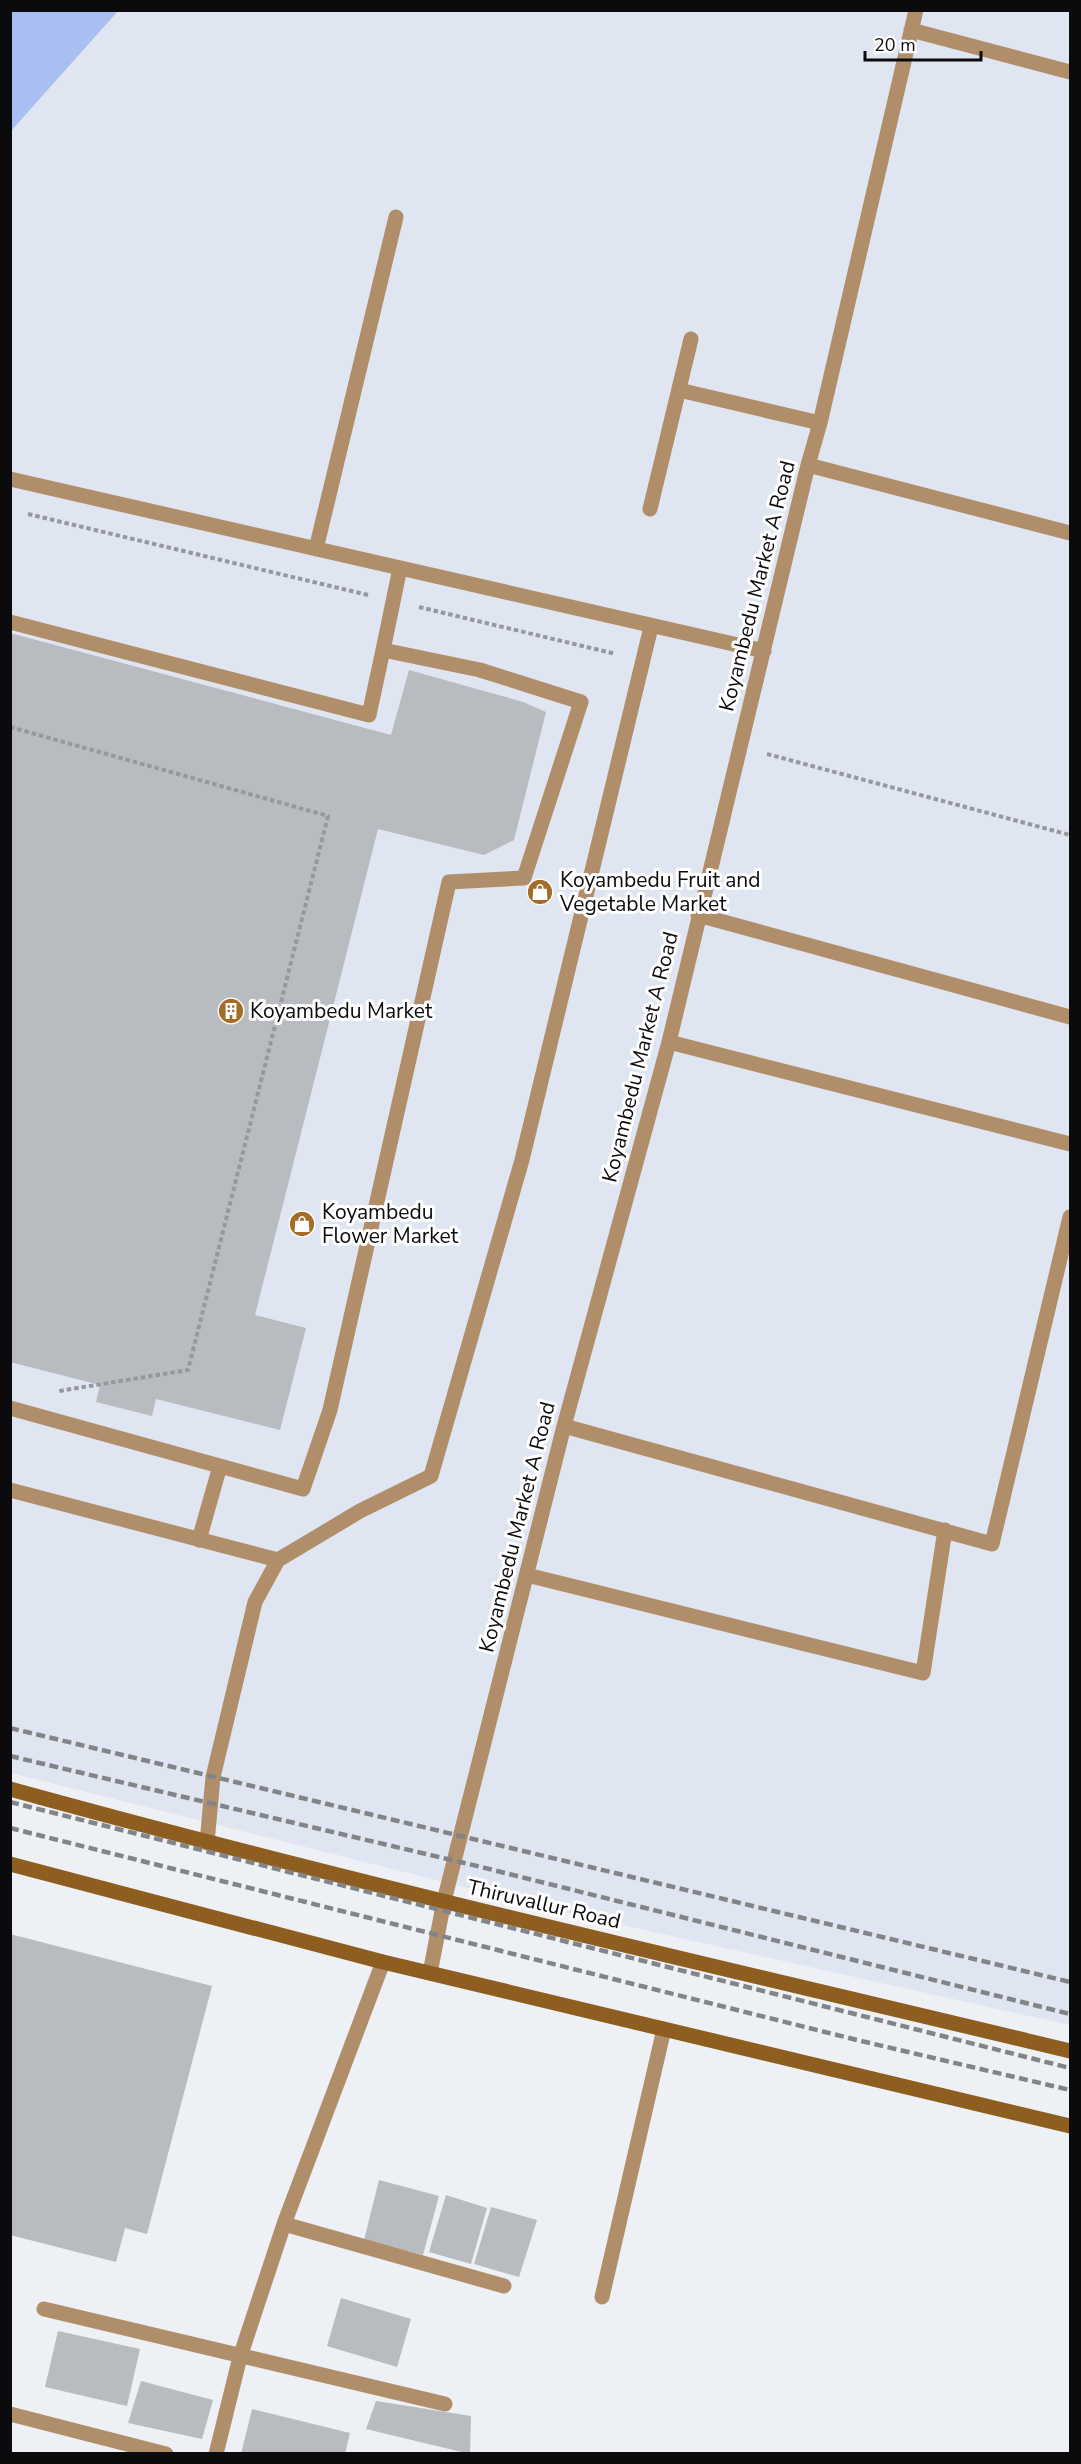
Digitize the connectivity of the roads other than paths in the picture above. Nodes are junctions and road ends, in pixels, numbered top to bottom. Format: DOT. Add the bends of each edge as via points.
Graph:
graph roads {
  1 [pos="916,10"];
  2 [pos="911,30"];
  3 [pos="1071,72"];
  4 [pos="396,217"];
  5 [pos="691,339"];
  6 [pos="679,390"];
  7 [pos="820,423"];
  8 [pos="808,465"];
  9 [pos="10,479"];
  10 [pos="650,509"];
  11 [pos="1071,533"];
  12 [pos="316,549"];
  13 [pos="400,568"];
  14 [pos="10,622"];
  15 [pos="651,627"];
  16 [pos="383,650"];
  17 [pos="764,651"];
  18 [pos="698,915"];
  19 [pos="1071,1017"];
  20 [pos="669,1042"];
  21 [pos="1071,1144"];
  22 [pos="1071,1216"];
  23 [pos="10,1408"];
  24 [pos="564,1426"];
  25 [pos="220,1466"];
  26 [pos="10,1490"];
  27 [pos="945,1530"];
  28 [pos="199,1539"];
  29 [pos="278,1560"];
  30 [pos="527,1575"];
  31 [pos="10,1789"];
  32 [pos="207,1843"];
  33 [pos="10,1864"];
  34 [pos="444,1901"];
  35 [pos="382,1962"];
  36 [pos="430,1973"];
  37 [pos="664,2029"];
  38 [pos="1071,2050"];
  39 [pos="1071,2126"];
  40 [pos="284,2224"];
  41 [pos="504,2286"];
  42 [pos="602,2297"];
  43 [pos="44,2309"];
  44 [pos="240,2357"];
  45 [pos="445,2404"];
  46 [pos="10,2414"];
  47 [pos="166,2454"];
  48 [pos="216,2454"];
  1 -- 2 [label="street, Koyambedu Market A Road"];
  2 -- 3 [label="street"];
  2 -- 7 [label="street, Koyambedu Market A Road"];
  4 -- 12 [label="street"];
  5 -- 6 [label="street"];
  6 -- 7 [label="street"];
  6 -- 10 [label="street"];
  7 -- 8 [label="street, Koyambedu Market A Road"];
  8 -- 11 [label="street"];
  8 -- 17 [label="street, Koyambedu Market A Road"];
  9 -- 12 [label="street"];
  12 -- 13 [label="street"];
  13 -- 15 [label="street"];
  13 -- 16 [label="street"];
  14 -- 16 [label="street" via="369,715"];
  15 -- 17 [label="street"];
  15 -- 29 [label="street" via="522,1160 431,1476 360,1511"];
  16 -- 25 [label="street" via="480,670 581,702 524,878 449,882 330,1410 303,1489"];
  17 -- 18 [label="street, Koyambedu Market A Road"];
  18 -- 19 [label="street"];
  18 -- 20 [label="street, Koyambedu Market A Road"];
  20 -- 21 [label="street"];
  20 -- 24 [label="street, Koyambedu Market A Road"];
  22 -- 27 [label="street" via="992,1544"];
  23 -- 25 [label="street"];
  24 -- 27 [label="street"];
  24 -- 30 [label="street, Koyambedu Market A Road"];
  25 -- 28 [label="street"];
  26 -- 28 [label="street"];
  27 -- 30 [label="street" via="923,1673"];
  28 -- 29 [label="street"];
  29 -- 32 [label="street" via="255,1602 213,1777"];
  30 -- 34 [label="street, Koyambedu Market A Road"];
  31 -- 32 [label="street, Thiruvallur Road"];
  32 -- 34 [label="street, Thiruvallur Road"];
  33 -- 35 [label="street"];
  34 -- 36 [label="street, Koyambedu Market A Road"];
  34 -- 38 [label="street, Thiruvallur Road"];
  35 -- 36 [label="street"];
  35 -- 40 [label="street"];
  36 -- 37 [label="street"];
  37 -- 39 [label="street"];
  37 -- 42 [label="street"];
  40 -- 41 [label="street"];
  40 -- 44 [label="street"];
  43 -- 44 [label="street"];
  44 -- 45 [label="street"];
  44 -- 48 [label="street"];
  46 -- 47 [label="street"];
}
